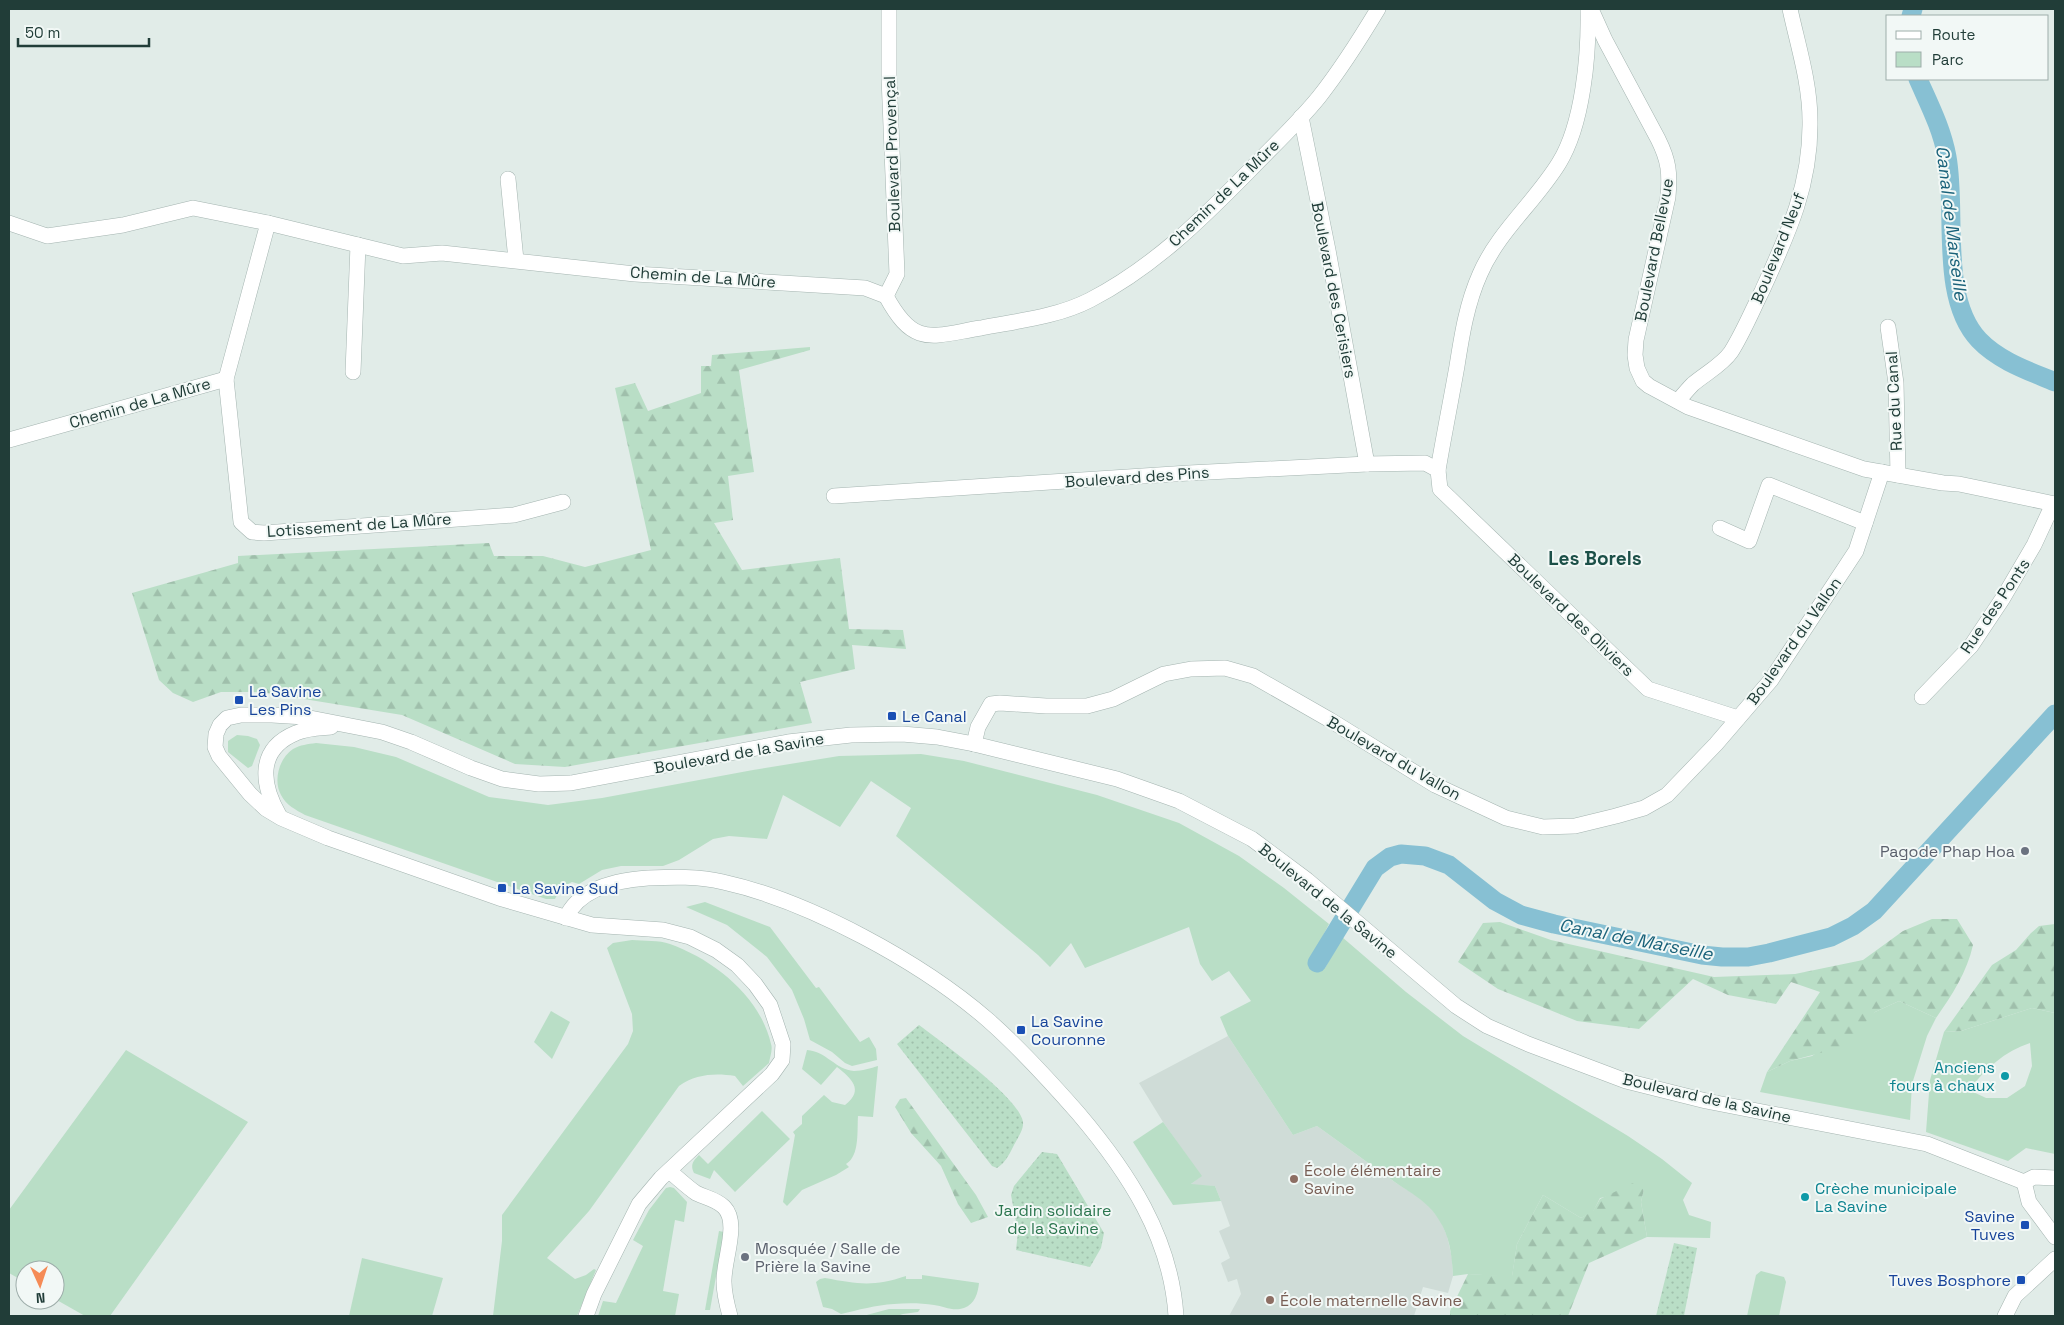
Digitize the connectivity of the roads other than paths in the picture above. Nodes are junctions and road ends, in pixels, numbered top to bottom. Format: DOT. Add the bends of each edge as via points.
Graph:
graph roads {
  1 [pos="889,9"];
  2 [pos="1378,9"];
  3 [pos="1589,9"];
  4 [pos="1790,9"];
  5 [pos="1301,117"];
  6 [pos="508,179"];
  7 [pos="9,223"];
  8 [pos="268,223"];
  9 [pos="358,245"];
  10 [pos="516,260"];
  11 [pos="886,296"];
  12 [pos="1888,327"];
  13 [pos="354,372"];
  14 [pos="226,379"];
  15 [pos="1678,401"];
  16 [pos="9,440"];
  17 [pos="1367,464"];
  18 [pos="1438,470"];
  19 [pos="1882,472"];
  20 [pos="1898,475"];
  21 [pos="834,496"];
  22 [pos="563,502"];
  23 [pos="2054,504"];
  24 [pos="1866,523"];
  25 [pos="1720,528"];
  26 [pos="1922,697"];
  27 [pos="1738,718"];
  28 [pos="348,725"];
  29 [pos="974,744"];
  30 [pos="281,818"];
  31 [pos="566,918"];
  32 [pos="669,1171"];
  33 [pos="2055,1178"];
  34 [pos="2024,1182"];
  35 [pos="2055,1236"];
  36 [pos="2055,1259"];
  37 [pos="586,1316"];
  38 [pos="730,1316"];
  39 [pos="1176,1316"];
  40 [pos="2005,1316"];
  1 -- 11 [label="street, Boulevard Provençal" via="897,274"];
  2 -- 5 [label="street, Chemin de La Mûre" via="1319,98"];
  3 -- 15 [label="street, Boulevard Bellevue" via="1666,155 1670,174 1668,197 1635,355 1643,380"];
  3 -- 18 [label="street" via="1589,37 1572,137 1558,164 1504,233 1480,273 1466,313"];
  4 -- 15 [label="street, Boulevard Neuf" via="1809,95 1809,151 1803,192 1785,240 1730,353"];
  5 -- 11 [label="street, Chemin de La Mûre" via="1212,210 1152,262 1066,310 930,336 913,332"];
  5 -- 17 [label="street, Boulevard des Cerisiers"];
  6 -- 10 [label="street"];
  7 -- 8 [label="street" via="47,236 123,225 193,208"];
  8 -- 9 [label="street, Chemin de La Mûre"];
  8 -- 14 [label="street, Chemin de La Mûre"];
  9 -- 10 [label="street, Chemin de La Mûre" via="403,256 442,253"];
  9 -- 13 [label="street"];
  10 -- 11 [label="street, Chemin de La Mûre" via="635,274 856,287"];
  12 -- 20 [label="street, Rue du Canal" via="1896,383"];
  14 -- 16 [label="street, Chemin de La Mûre"];
  14 -- 22 [label="street, Lotissement de La Mûre" via="241,522 252,532 514,515"];
  15 -- 19 [label="street" via="1783,441 1864,469"];
  17 -- 18 [label="street, Boulevard des Pins" via="1425,463"];
  17 -- 21 [label="street, Boulevard des Pins"];
  18 -- 27 [label="street, Boulevard des Oliviers" via="1440,490 1648,689"];
  19 -- 20 [label="street"];
  19 -- 24 [label="street, Boulevard du Vallon"];
  20 -- 23 [label="street"];
  23 -- 26 [label="street, Rue des Ponts" via="2034,545 1971,646"];
  24 -- 25 [label="street" via="1769,485 1749,541"];
  24 -- 27 [label="street, Boulevard du Vallon" via="1856,551 1824,602 1770,680"];
  27 -- 29 [label="street, Boulevard du Vallon" via="1667,795 1644,808 1575,826 1543,827 1506,818 1435,785 1253,676 1225,668 1164,674 1112,699 1087,706 991,704 978,726"];
  28 -- 29 [label="street, Boulevard de la Savine" via="411,742 502,779 539,784 571,783 788,742 851,735 902,734"];
  28 -- 30 [label="street, Boulevard de la Savine" via="301,731 274,748 264,772 271,801"];
  28 -- 30 [label="street, Boulevard de la Savine" via="272,715 241,715 228,718 220,725 215,747 219,756 250,794"];
  29 -- 34 [label="street, Boulevard de la Savine" via="1117,779 1179,800 1211,816 1252,840 1307,880 1456,1006 1487,1026 1528,1044 1626,1081 1706,1101 1927,1144"];
  30 -- 31 [label="street" via="328,838 490,895"];
  31 -- 32 [label="street" via="592,925 663,930 690,937 737,965 770,1005 783,1044 782,1060 772,1074"];
  31 -- 39 [label="street" via="579,899 602,887 630,879 674,877 722,881 775,898 845,927 925,973 1014,1043 1105,1146 1141,1199 1152,1223 1171,1276"];
  32 -- 37 [label="street" via="639,1204"];
  32 -- 38 [label="street" via="698,1194 719,1203 730,1218 724,1270"];
  33 -- 34 [label="street" via="2034,1177"];
  34 -- 35 [label="street" via="2029,1202"];
  36 -- 40 [label="street" via="2015,1296"];
}
